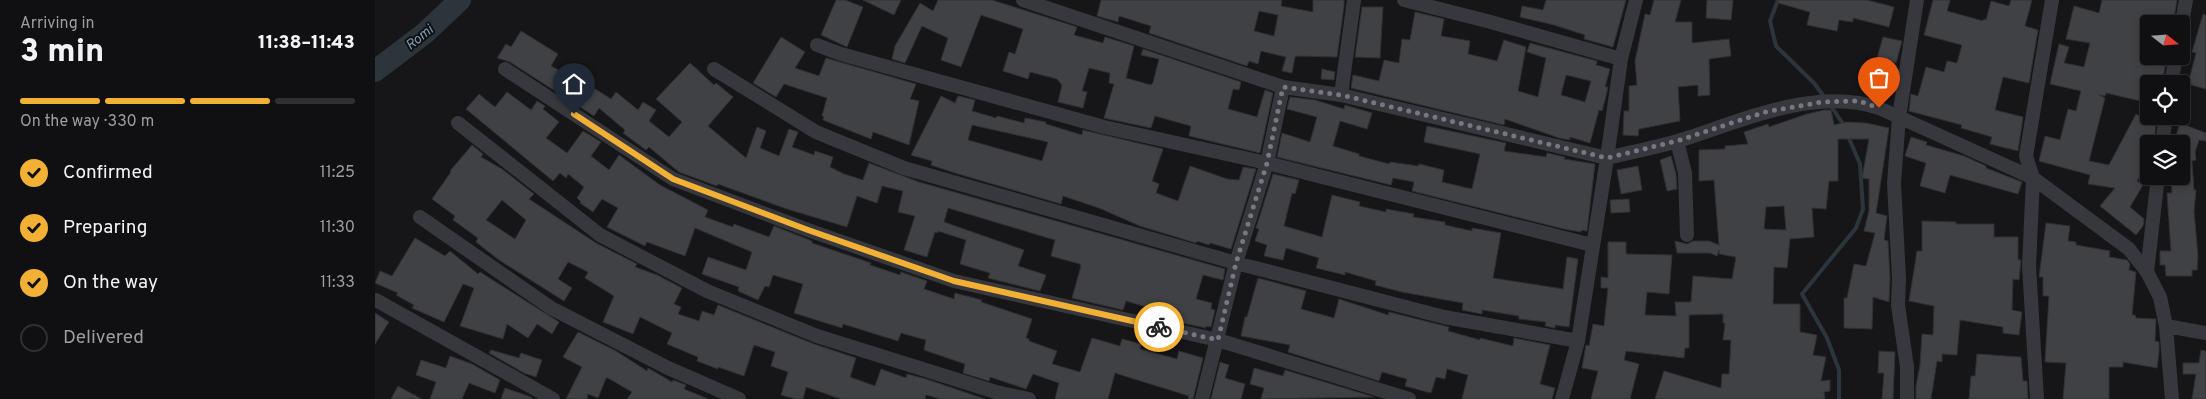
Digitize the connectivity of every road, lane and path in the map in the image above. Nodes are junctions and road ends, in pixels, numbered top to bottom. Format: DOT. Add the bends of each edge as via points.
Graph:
graph roads {
  1 [pos="1023,0"];
  2 [pos="1354,0"];
  3 [pos="1404,0"];
  4 [pos="1636,0"];
  5 [pos="1917,0"];
  6 [pos="2052,0"];
  7 [pos="2186,0"];
  8 [pos="2183,15"];
  9 [pos="817,45"];
  10 [pos="1621,60"];
  11 [pos="714,69"];
  12 [pos="505,70"];
  13 [pos="1283,87"];
  14 [pos="1341,95"];
  15 [pos="1899,117"];
  16 [pos="458,123"];
  17 [pos="1677,141"];
  18 [pos="1607,158"];
  19 [pos="1267,163"];
  20 [pos="2033,178"];
  21 [pos="2157,185"];
  22 [pos="420,217"];
  23 [pos="1687,235"];
  24 [pos="1592,246"];
  25 [pos="1236,263"];
  26 [pos="2147,272"];
  27 [pos="375,300"];
  28 [pos="2167,326"];
  29 [pos="2206,333"];
  30 [pos="1218,340"];
  31 [pos="1578,341"];
  32 [pos="553,399"];
  33 [pos="739,399"];
  34 [pos="1029,399"];
  35 [pos="1202,399"];
  36 [pos="1409,399"];
  37 [pos="1562,399"];
  38 [pos="1907,399"];
  39 [pos="2037,399"];
  40 [pos="2172,399"];
  1 -- 13 [label="street"];
  2 -- 14 [label="street"];
  3 -- 10 [label="street"];
  4 -- 10 [label="street"];
  5 -- 15 [label="street"];
  6 -- 20 [label="street" via="2026,156"];
  7 -- 8 [label="street"];
  9 -- 19 [label="street" via="1104,127"];
  10 -- 18 [label="street"];
  11 -- 25 [label="street" via="816,132 904,168"];
  12 -- 30 [label="street" via="673,179 954,281"];
  13 -- 14 [label="street"];
  13 -- 19 [label="street"];
  14 -- 18 [label="street"];
  15 -- 17 [label="street" via="1859,101 1822,102 1765,112"];
  15 -- 20 [label="street"];
  15 -- 38 [label="street" via="1895,153 1898,305 1907,367"];
  16 -- 34 [label="street" via="600,235 707,292 817,336 996,392"];
  17 -- 18 [label="street"];
  17 -- 23 [label="street" via="1685,173"];
  18 -- 24 [label="street"];
  19 -- 24 [label="street"];
  19 -- 25 [label="street"];
  20 -- 26 [label="street" via="2129,249"];
  20 -- 39 [label="street" via="2029,266"];
  21 -- 26 [label="street"];
  22 -- 33 [label="street" via="551,308 668,368"];
  24 -- 31 [label="street"];
  25 -- 30 [label="street"];
  25 -- 31 [label="street" via="1443,317"];
  26 -- 28 [label="street" via="2160,297"];
  27 -- 32 [label="street"];
  28 -- 29 [label="street"];
  28 -- 40 [label="street"];
  30 -- 35 [label="street"];
  30 -- 36 [label="street"];
  31 -- 37 [label="street"];
}
